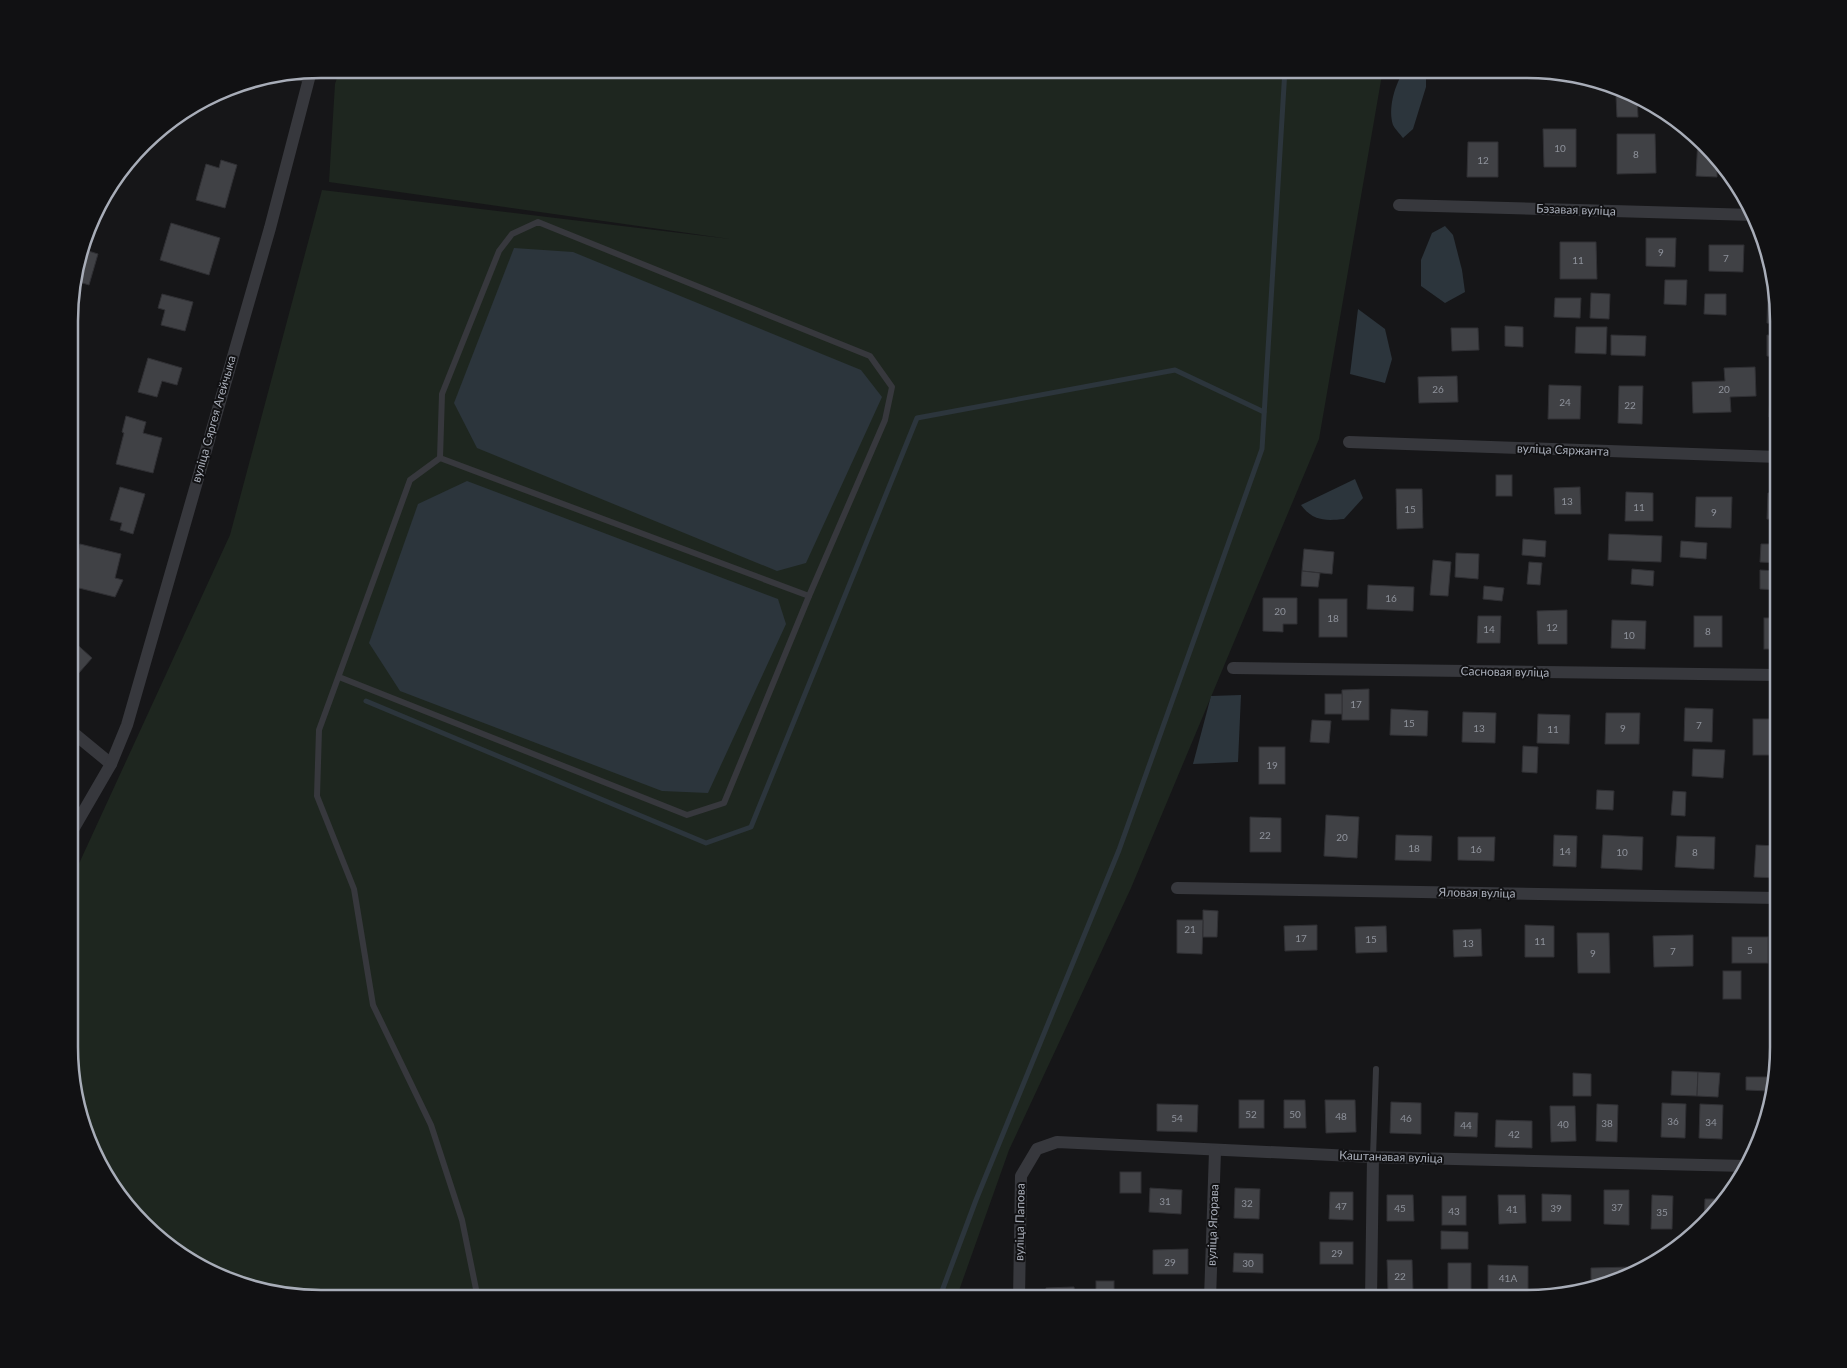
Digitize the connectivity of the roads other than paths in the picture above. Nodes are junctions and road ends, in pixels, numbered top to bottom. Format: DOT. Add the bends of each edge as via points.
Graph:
graph roads {
  1 [pos="309,78"];
  2 [pos="1399,204"];
  3 [pos="1745,215"];
  4 [pos="1349,442"];
  5 [pos="1770,457"];
  6 [pos="440,458"];
  7 [pos="809,596"];
  8 [pos="1233,668"];
  9 [pos="1770,675"];
  10 [pos="339,677"];
  11 [pos="78,737"];
  12 [pos="110,764"];
  13 [pos="78,821"];
  14 [pos="1177,888"];
  15 [pos="1770,898"];
  16 [pos="1376,1070"];
  17 [pos="1037,1150"];
  18 [pos="1215,1150"];
  19 [pos="1374,1157"];
  20 [pos="1739,1166"];
  21 [pos="476,1290"];
  22 [pos="1019,1290"];
  23 [pos="1210,1290"];
  24 [pos="1371,1290"];
  1 -- 12 [label="street, вуліца Сяргея Агейчыка" via="270,228 127,725"];
  2 -- 3 [label="street, Бэзавая вуліца"];
  4 -- 5 [label="street, вуліца Сяржанта"];
  6 -- 7 [label="lane"];
  6 -- 7 [label="lane" via="442,394 499,251 512,234 538,222 870,356 892,387 885,420"];
  6 -- 10 [label="lane" via="410,480"];
  7 -- 10 [label="lane" via="724,803 687,815"];
  8 -- 9 [label="street, Сасновая вуліца"];
  10 -- 21 [label="lane" via="319,730 317,796 354,889 373,1005 430,1125 462,1220"];
  11 -- 12 [label="street"];
  12 -- 13 [label="street, вуліца Сяргея Агейчыка"];
  14 -- 15 [label="street, Яловая вуліца"];
  16 -- 19 [label="lane"];
  17 -- 18 [label="street, Каштанавая вуліца" via="1057,1142"];
  17 -- 22 [label="street, вуліца Папова" via="1021,1176"];
  18 -- 19 [label="street, Каштанавая вуліца"];
  18 -- 23 [label="street, вуліца Ягорава"];
  19 -- 20 [label="street, Каштанавая вуліца"];
  19 -- 24 [label="street"];
}
